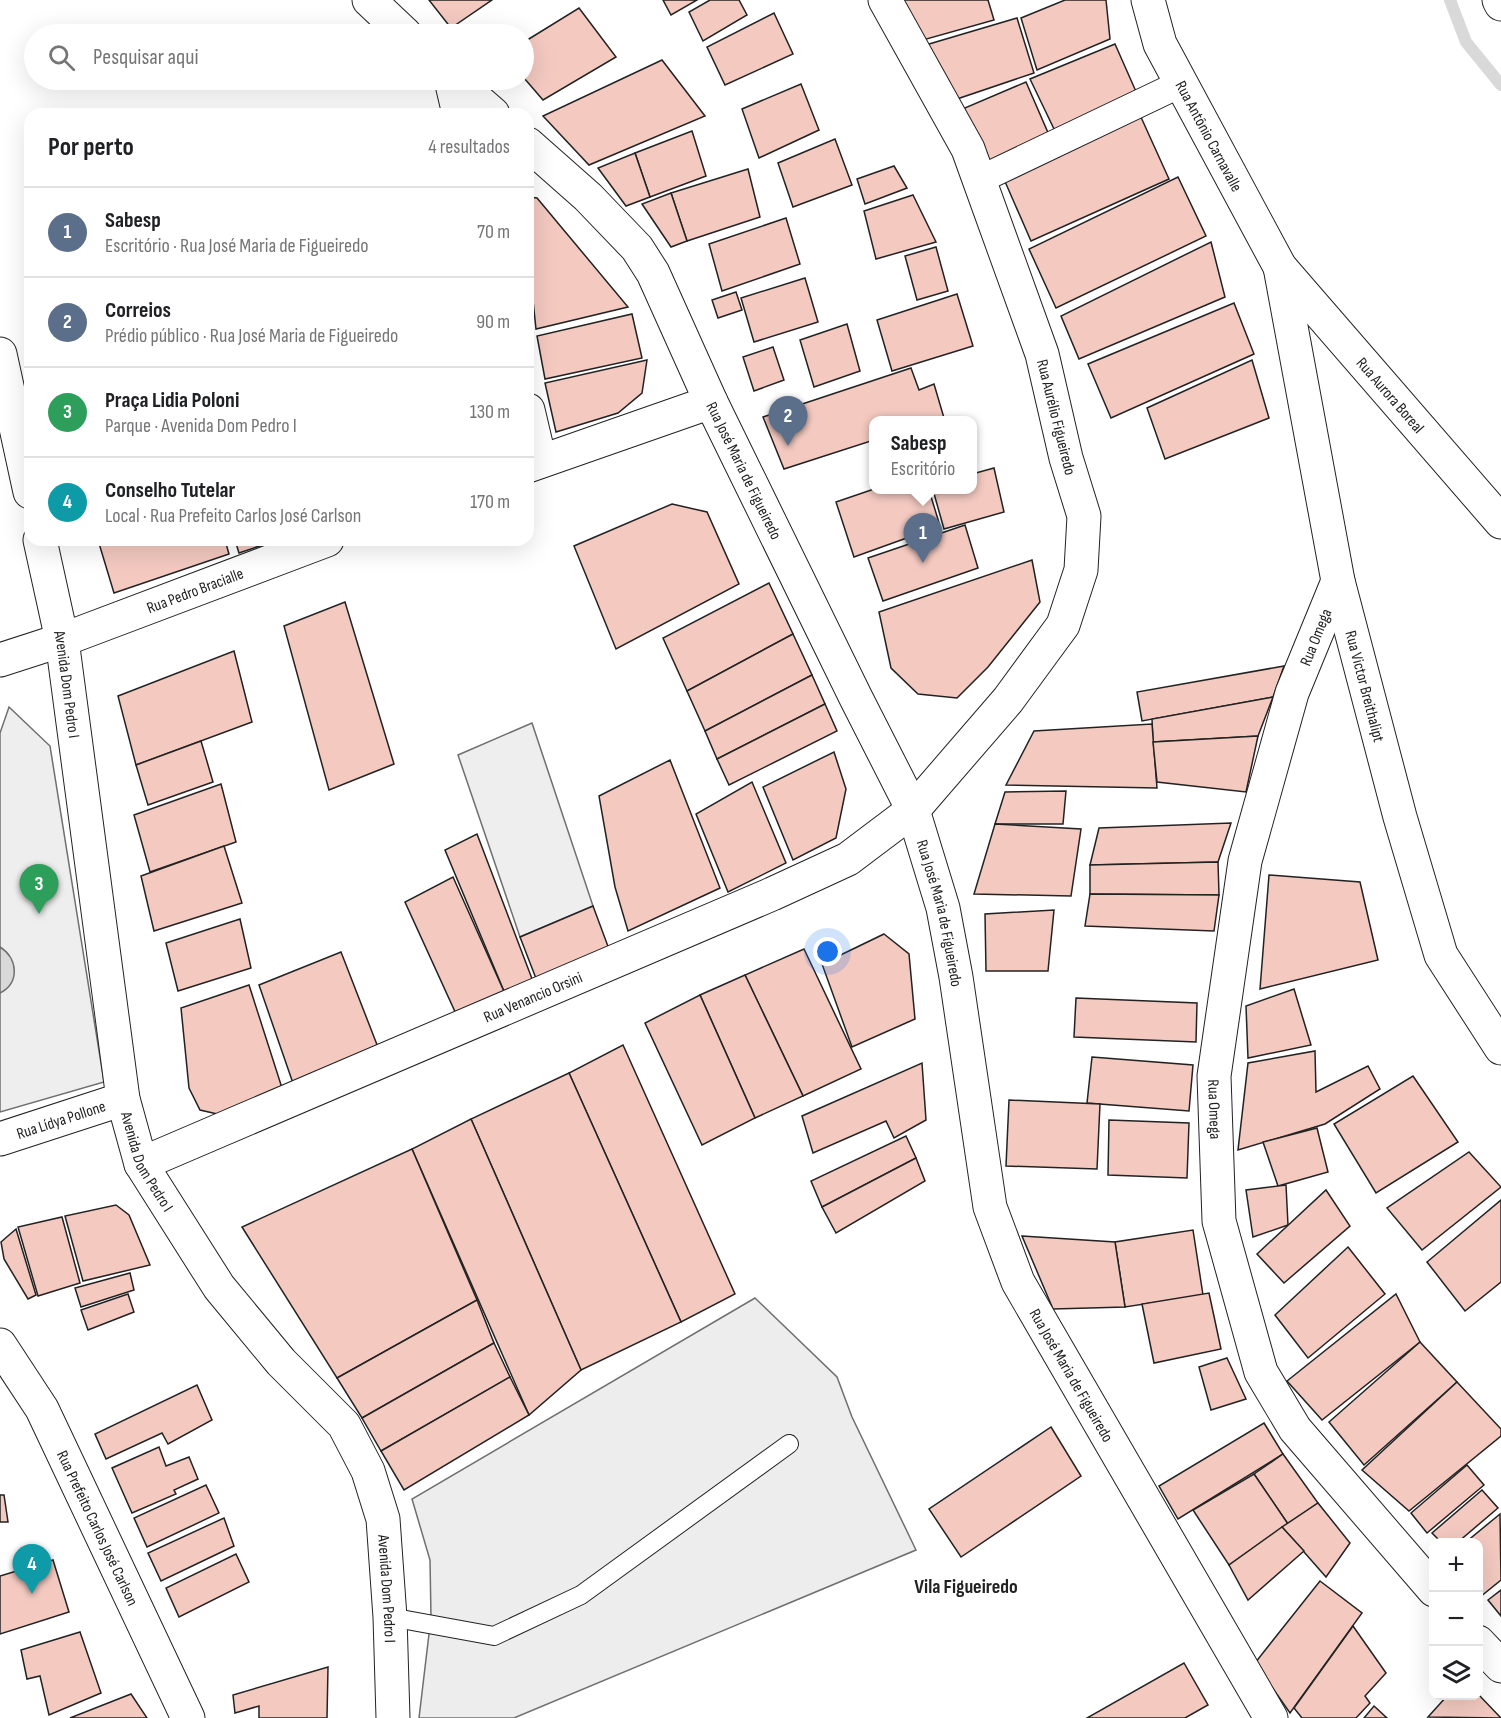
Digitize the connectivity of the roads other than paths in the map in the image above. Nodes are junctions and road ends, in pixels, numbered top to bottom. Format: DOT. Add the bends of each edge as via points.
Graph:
graph roads {
  1 [pos="369,0"];
  2 [pos="885,0"];
  3 [pos="1148,0"];
  4 [pos="394,24"];
  5 [pos="1180,84"];
  6 [pos="455,90"];
  7 [pos="465,90"];
  8 [pos="458,108"];
  9 [pos="486,108"];
  10 [pos="534,149"];
  11 [pos="979,180"];
  12 [pos="1280,267"];
  13 [pos="0,354"];
  14 [pos="711,402"];
  15 [pos="24,464"];
  16 [pos="534,464"];
  17 [pos="1501,522"];
  18 [pos="41,546"];
  19 [pos="311,546"];
  20 [pos="1338,581"];
  21 [pos="62,640"];
  22 [pos="0,660"];
  23 [pos="913,810"];
  24 [pos="1501,1048"];
  25 [pos="123,1099"];
  26 [pos="0,1139"];
  27 [pos="141,1164"];
  28 [pos="0,1345"];
  29 [pos="789,1444"];
  30 [pos="1429,1584"];
  31 [pos="390,1617"];
  32 [pos="1483,1646"];
  33 [pos="1501,1666"];
  34 [pos="188,1718"];
  35 [pos="393,1718"];
  36 [pos="1271,1718"];
  1 -- 4 [label="street"];
  2 -- 11 [label="street, Rua Aurélio Figueiredo" via="968,149"];
  3 -- 5 [label="street, Rua Antônio Carnavalle" via="1160,44"];
  5 -- 11 [label="street"];
  5 -- 12 [label="street, Rua Antônio Carnavalle"];
  6 -- 8 [label="street"];
  7 -- 9 [label="street"];
  10 -- 14 [label="street, Rua José Maria de Figueiredo" via="588,196 637,248 653,273"];
  11 -- 23 [label="street, Rua Aurélio Figueiredo" via="1042,354 1084,516 1081,570 1063,625 1008,700"];
  12 -- 17 [label="street, Rua Aurora Boreal"];
  12 -- 20 [label="street, Rua Victor Breithalipt"];
  13 -- 15 [label="street"];
  14 -- 16 [label="street"];
  14 -- 23 [label="street, Rua José Maria de Figueiredo"];
  18 -- 21 [label="street, Avenida Dom Pedro I"];
  19 -- 21 [label="street, Rua Pedro Bracialle"];
  20 -- 24 [label="street, Rua Victor Breithalipt" via="1441,955"];
  20 -- 30 [label="street, Rua Omega" via="1292,693 1245,861 1214,1076 1220,1221 1261,1372 1295,1429"];
  21 -- 22 [label="street, Rua Pedro Bracialle"];
  21 -- 25 [label="street, Avenida Dom Pedro I"];
  23 -- 27 [label="street, Rua Venancio Orsini" via="848,859 772,894"];
  23 -- 36 [label="street, Rua José Maria de Figueiredo" via="943,908 990,1207 1018,1282"];
  25 -- 26 [label="street, Rua Lídya Pollone"];
  25 -- 27 [label="street, Avenida Dom Pedro I"];
  27 -- 31 [label="street, Avenida Dom Pedro I" via="219,1287 281,1362 344,1425 368,1470 383,1519"];
  28 -- 34 [label="street, Rua Prefeito Carlos José Carlson" via="42,1409"];
  29 -- 31 [label="lane" via="581,1595 494,1636"];
  31 -- 35 [label="street, Avenida Dom Pedro I"];
  32 -- 33 [label="street"];
}
